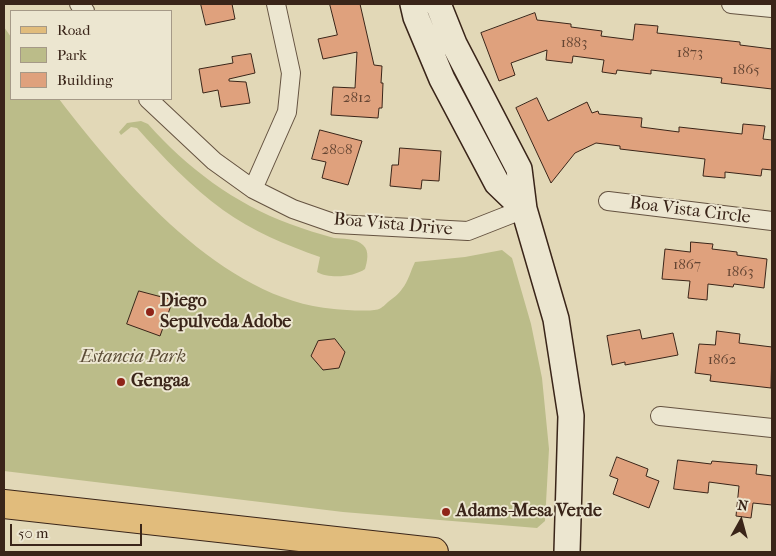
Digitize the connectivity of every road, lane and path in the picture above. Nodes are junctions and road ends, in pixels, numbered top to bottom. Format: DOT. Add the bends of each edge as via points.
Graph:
graph roads {
  1 [pos="276,4"];
  2 [pos="731,4"];
  3 [pos="431,7"];
  4 [pos="772,8"];
  5 [pos="149,100"];
  6 [pos="253,189"];
  7 [pos="608,201"];
  8 [pos="524,209"];
  9 [pos="772,221"];
  10 [pos="660,416"];
  11 [pos="772,428"];
  12 [pos="4,504"];
  13 [pos="434,552"];
  14 [pos="567,552"];
  1 -- 6 [label="street" via="291,73 287,112"];
  2 -- 4 [label="street"];
  3 -- 8 [label="street" via="454,44 519,170"];
  5 -- 6 [label="street, Boa Vista Drive" via="214,161"];
  6 -- 8 [label="street, Boa Vista Drive" via="293,209 336,224 468,231"];
  7 -- 9 [label="street, Boa Vista Circle"];
  8 -- 14 [label="street" via="556,319 570,416"];
  10 -- 11 [label="street"];
  12 -- 13 [label="main road"];
}
